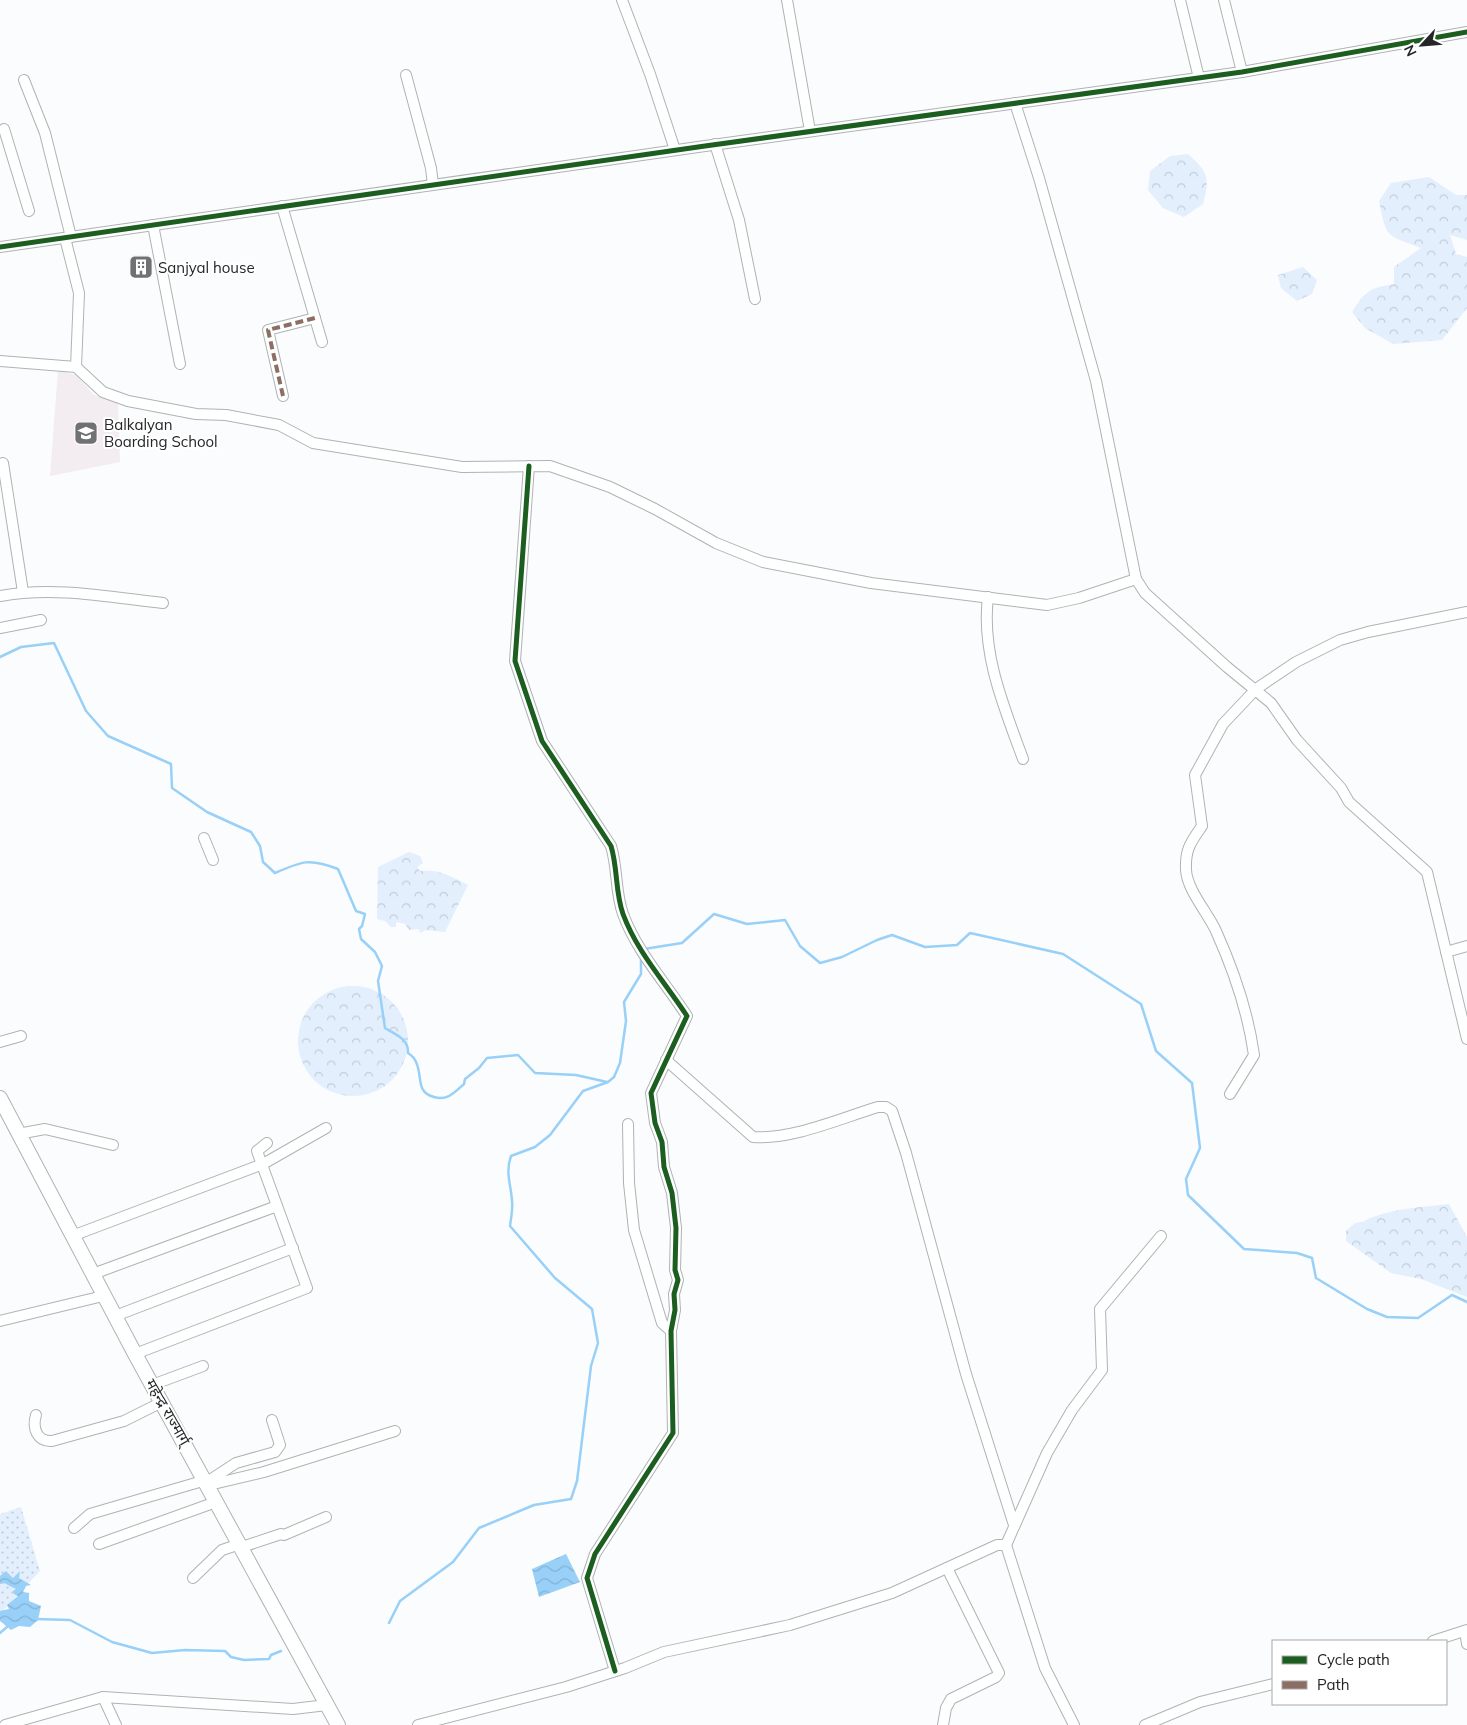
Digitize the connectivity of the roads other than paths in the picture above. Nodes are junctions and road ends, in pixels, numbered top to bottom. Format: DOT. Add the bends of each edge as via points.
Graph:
graph roads {
  1 [pos="622,0"];
  2 [pos="788,0"];
  3 [pos="1180,0"];
  4 [pos="1224,0"];
  5 [pos="1467,32"];
  6 [pos="1242,72"];
  7 [pos="406,74"];
  8 [pos="1199,78"];
  9 [pos="24,80"];
  10 [pos="1015,103"];
  11 [pos="4,129"];
  12 [pos="810,131"];
  13 [pos="715,144"];
  14 [pos="675,150"];
  15 [pos="433,185"];
  16 [pos="282,206"];
  17 [pos="29,211"];
  18 [pos="153,225"];
  19 [pos="68,237"];
  20 [pos="0,247"];
  21 [pos="755,299"];
  22 [pos="315,318"];
  23 [pos="322,342"];
  24 [pos="0,361"];
  25 [pos="180,364"];
  26 [pos="76,367"];
  27 [pos="283,396"];
  28 [pos="0,464"];
  29 [pos="529,466"];
  30 [pos="1136,579"];
  31 [pos="23,592"];
  32 [pos="0,596"];
  33 [pos="988,598"];
  34 [pos="163,603"];
  35 [pos="1467,612"];
  36 [pos="41,620"];
  37 [pos="0,628"];
  38 [pos="1256,689"];
  39 [pos="1023,759"];
  40 [pos="204,838"];
  41 [pos="214,860"];
  42 [pos="1467,946"];
  43 [pos="1446,952"];
  44 [pos="21,1036"];
  45 [pos="1467,1039"];
  46 [pos="0,1042"];
  47 [pos="666,1060"];
  48 [pos="1230,1094"];
  49 [pos="0,1098"];
  50 [pos="628,1124"];
  51 [pos="326,1128"];
  52 [pos="18,1134"];
  53 [pos="267,1143"];
  54 [pos="113,1144"];
  55 [pos="263,1164"];
  56 [pos="277,1206"];
  57 [pos="72,1236"];
  58 [pos="1161,1236"];
  59 [pos="293,1248"];
  60 [pos="93,1274"];
  61 [pos="104,1296"];
  62 [pos="115,1316"];
  63 [pos="0,1321"];
  64 [pos="671,1331"];
  65 [pos="135,1354"];
  66 [pos="203,1366"];
  67 [pos="152,1385"];
  68 [pos="162,1402"];
  69 [pos="36,1415"];
  70 [pos="272,1420"];
  71 [pos="394,1431"];
  72 [pos="207,1482"];
  73 [pos="216,1502"];
  74 [pos="326,1517"];
  75 [pos="1014,1525"];
  76 [pos="74,1528"];
  77 [pos="99,1544"];
  78 [pos="1006,1545"];
  79 [pos="241,1546"];
  80 [pos="947,1568"];
  81 [pos="194,1578"];
  82 [pos="1466,1630"];
  83 [pos="1436,1640"];
  84 [pos="1467,1644"];
  85 [pos="615,1671"];
  86 [pos="1272,1684"];
  87 [pos="102,1697"];
  88 [pos="327,1705"];
  89 [pos="1165,1721"];
  90 [pos="6,1725"];
  91 [pos="116,1725"];
  92 [pos="338,1725"];
  93 [pos="418,1725"];
  94 [pos="943,1725"];
  95 [pos="1074,1725"];
  96 [pos="1145,1725"];
  1 -- 14 [label="street"];
  2 -- 12 [label="street"];
  3 -- 8 [label="street"];
  4 -- 6 [label="street"];
  5 -- 6 [label="street"];
  6 -- 8 [label="street"];
  7 -- 15 [label="street"];
  8 -- 10 [label="street"];
  9 -- 19 [label="street" via="45,133"];
  10 -- 12 [label="street"];
  10 -- 30 [label="street" via="1096,381"];
  11 -- 17 [label="street"];
  12 -- 13 [label="street"];
  13 -- 14 [label="street"];
  13 -- 21 [label="street" via="739,220"];
  14 -- 15 [label="street"];
  15 -- 16 [label="street"];
  16 -- 18 [label="street"];
  16 -- 22 [label="street"];
  18 -- 19 [label="street"];
  18 -- 25 [label="street"];
  19 -- 20 [label="street"];
  19 -- 26 [label="street" via="79,293"];
  22 -- 23 [label="street"];
  22 -- 27 [label="street" via="268,330"];
  24 -- 26 [label="street"];
  26 -- 29 [label="street" via="103,392 128,400 196,414 226,415 278,425 313,442 462,466"];
  28 -- 31 [label="street" via="3,464"];
  29 -- 33 [label="street" via="550,466 610,487 716,542 763,562 871,583"];
  29 -- 47 [label="street" via="515,662 542,741 611,846 616,862 616,890 634,940 687,1016"];
  30 -- 33 [label="street" via="1047,605"];
  30 -- 38 [label="street" via="1145,593 1227,668"];
  31 -- 32 [label="street"];
  31 -- 34 [label="street" via="63,592"];
  33 -- 39 [label="street" via="985,617 996,682"];
  35 -- 38 [label="street" via="1340,640 1296,662"];
  36 -- 37 [label="street"];
  38 -- 43 [label="street" via="1341,788 1349,802 1426,872"];
  38 -- 48 [label="street" via="1223,724 1195,775 1202,826 1187,848 1186,873 1228,958 1250,1030 1254,1055"];
  40 -- 41 [label="street"];
  42 -- 43 [label="street"];
  43 -- 45 [label="street"];
  44 -- 46 [label="street"];
  47 -- 64 [label="street" via="651,1093 676,1228 675,1270 678,1280"];
  47 -- 75 [label="street" via="753,1137 766,1138 806,1129 878,1107 892,1111 966,1374"];
  49 -- 52 [label="highway, महेन्द्र राज्मार्ग्"];
  50 -- 64 [label="street" via="634,1230 662,1323"];
  51 -- 55 [label="street"];
  52 -- 54 [label="street" via="46,1129"];
  52 -- 57 [label="highway, महेन्द्र राज्मार्ग्"];
  53 -- 55 [label="street" via="256,1151"];
  55 -- 56 [label="street"];
  55 -- 57 [label="street"];
  56 -- 59 [label="street"];
  56 -- 60 [label="street"];
  57 -- 60 [label="highway, महेन्द्र राज्मार्ग्"];
  58 -- 75 [label="street" via="1100,1309 1102,1370 1072,1410 1047,1453"];
  59 -- 62 [label="street"];
  59 -- 65 [label="street" via="308,1288"];
  60 -- 61 [label="highway, महेन्द्र राज्मार्ग्"];
  61 -- 62 [label="highway, महेन्द्र राज्मार्ग्"];
  61 -- 63 [label="street"];
  62 -- 65 [label="highway, महेन्द्र राज्मार्ग्"];
  64 -- 85 [label="street" via="670,1385 674,1415 671,1439 595,1554 587,1578"];
  65 -- 67 [label="highway, महेन्द्र राज्मार्ग्"];
  66 -- 67 [label="street"];
  67 -- 68 [label="highway, महेन्द्र राज्मार्ग्"];
  68 -- 69 [label="street" via="124,1421 52,1442 45,1442 39,1437 34,1422"];
  68 -- 72 [label="highway, महेन्द्र राज्मार्ग्"];
  70 -- 72 [label="street" via="280,1445 275,1452 236,1463"];
  71 -- 72 [label="street" via="264,1472"];
  72 -- 73 [label="highway, महेन्द्र राज्मार्ग्"];
  72 -- 76 [label="street" via="90,1514"];
  73 -- 77 [label="street"];
  73 -- 79 [label="highway, महेन्द्र राज्मार्ग्"];
  74 -- 79 [label="street" via="284,1535"];
  75 -- 78 [label="street"];
  78 -- 80 [label="street" via="997,1545"];
  78 -- 95 [label="street" via="1045,1668"];
  79 -- 81 [label="street" via="222,1550"];
  79 -- 88 [label="highway, महेन्द्र राज्मार्ग्"];
  80 -- 85 [label="street" via="892,1593 790,1625 664,1652"];
  80 -- 94 [label="street" via="999,1673 951,1699"];
  82 -- 83 [label="street"];
  82 -- 84 [label="street"];
  85 -- 93 [label="street" via="490,1708"];
  86 -- 89 [label="street" via="1200,1702"];
  87 -- 88 [label="street" via="293,1709"];
  87 -- 90 [label="street"];
  87 -- 91 [label="street"];
  88 -- 92 [label="highway, महेन्द्र राज्मार्ग्"];
  89 -- 96 [label="street"];
}
